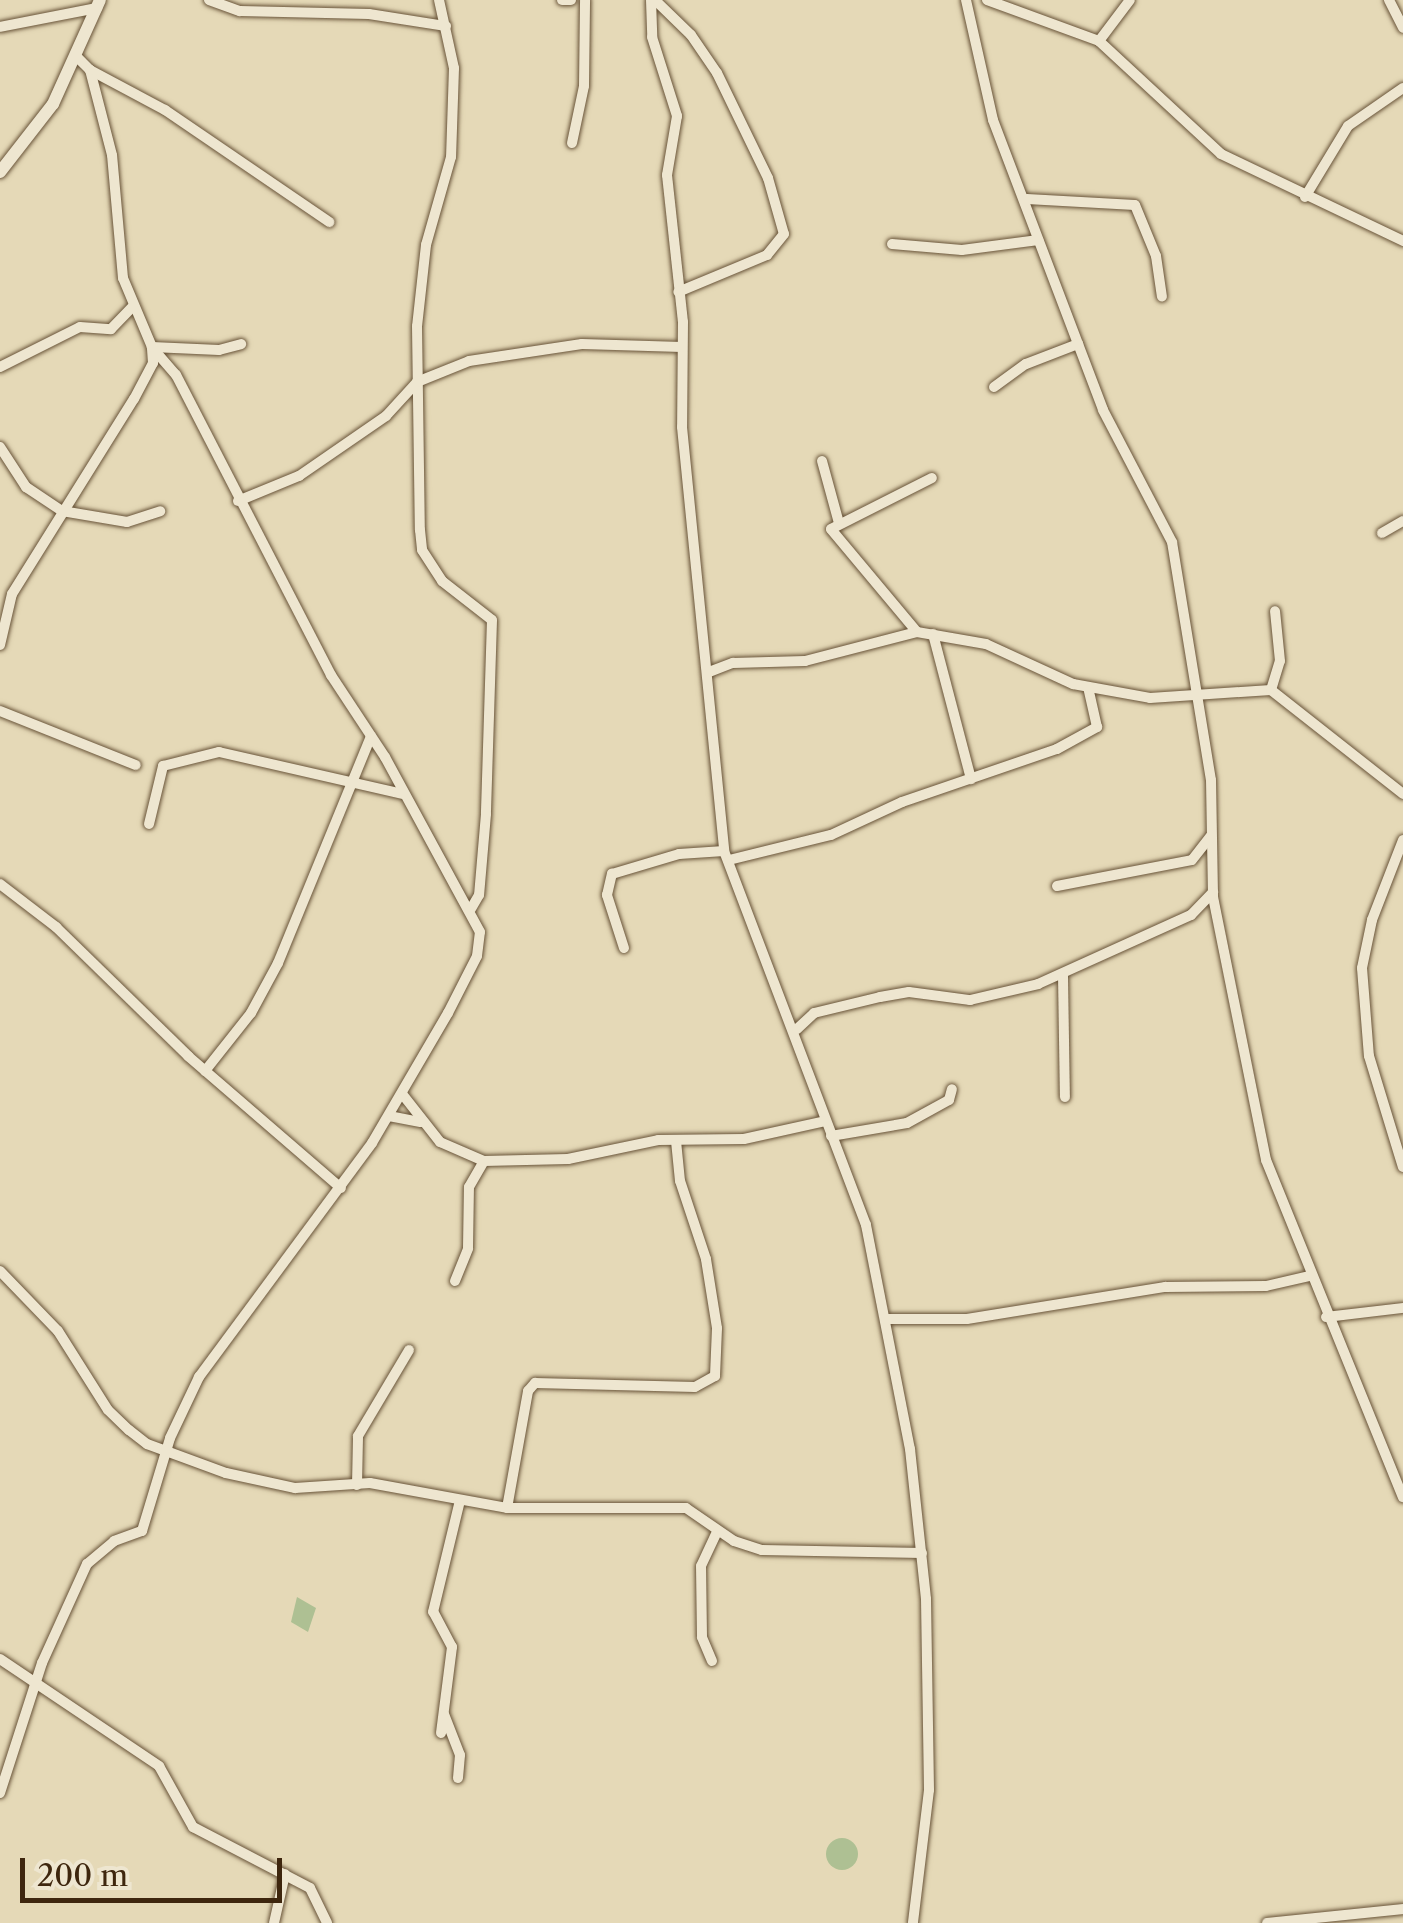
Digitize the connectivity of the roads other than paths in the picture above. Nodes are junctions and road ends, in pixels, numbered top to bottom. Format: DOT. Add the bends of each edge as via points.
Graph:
graph roads {
  1 [pos="209,0"];
  2 [pos="439,0"];
  3 [pos="562,0"];
  4 [pos="571,0"];
  5 [pos="586,0"];
  6 [pos="653,0"];
  7 [pos="966,0"];
  8 [pos="988,0"];
  9 [pos="1130,0"];
  10 [pos="1389,0"];
  11 [pos="98,4"];
  12 [pos="446,26"];
  13 [pos="0,28"];
  14 [pos="1403,28"];
  15 [pos="1099,42"];
  16 [pos="76,56"];
  17 [pos="90,70"];
  18 [pos="1403,88"];
  19 [pos="572,143"];
  20 [pos="0,172"];
  21 [pos="1305,197"];
  22 [pos="1027,199"];
  23 [pos="329,222"];
  24 [pos="1038,240"];
  25 [pos="1403,241"];
  26 [pos="892,244"];
  27 [pos="678,292"];
  28 [pos="1162,297"];
  29 [pos="134,306"];
  30 [pos="241,344"];
  31 [pos="1078,344"];
  32 [pos="152,347"];
  33 [pos="682,347"];
  34 [pos="0,367"];
  35 [pos="417,382"];
  36 [pos="994,387"];
  37 [pos="0,447"];
  38 [pos="822,461"];
  39 [pos="932,478"];
  40 [pos="238,501"];
  41 [pos="160,510"];
  42 [pos="62,511"];
  43 [pos="1403,521"];
  44 [pos="839,523"];
  45 [pos="1382,533"];
  46 [pos="1275,611"];
  47 [pos="917,632"];
  48 [pos="933,634"];
  49 [pos="0,644"];
  50 [pos="709,672"];
  51 [pos="1088,687"];
  52 [pos="1272,690"];
  53 [pos="1198,694"];
  54 [pos="0,711"];
  55 [pos="371,736"];
  56 [pos="136,764"];
  57 [pos="971,779"];
  58 [pos="351,786"];
  59 [pos="402,794"];
  60 [pos="1403,794"];
  61 [pos="150,824"];
  62 [pos="1214,832"];
  63 [pos="1403,840"];
  64 [pos="726,855"];
  65 [pos="0,884"];
  66 [pos="1057,886"];
  67 [pos="1212,892"];
  68 [pos="471,909"];
  69 [pos="624,948"];
  70 [pos="1063,976"];
  71 [pos="796,1030"];
  72 [pos="205,1071"];
  73 [pos="952,1089"];
  74 [pos="403,1095"];
  75 [pos="1065,1098"];
  76 [pos="389,1116"];
  77 [pos="826,1121"];
  78 [pos="420,1122"];
  79 [pos="832,1136"];
  80 [pos="676,1141"];
  81 [pos="484,1161"];
  82 [pos="1403,1167"];
  83 [pos="340,1188"];
  84 [pos="0,1271"];
  85 [pos="1309,1276"];
  86 [pos="455,1281"];
  87 [pos="1403,1308"];
  88 [pos="1326,1317"];
  89 [pos="886,1319"];
  90 [pos="409,1350"];
  91 [pos="166,1450"];
  92 [pos="357,1485"];
  93 [pos="1403,1497"];
  94 [pos="460,1500"];
  95 [pos="508,1508"];
  96 [pos="716,1531"];
  97 [pos="922,1553"];
  98 [pos="0,1659"];
  99 [pos="712,1661"];
  100 [pos="35,1686"];
  101 [pos="444,1714"];
  102 [pos="441,1732"];
  103 [pos="458,1778"];
  104 [pos="0,1793"];
  105 [pos="285,1874"];
  106 [pos="1403,1909"];
  107 [pos="274,1923"];
  108 [pos="328,1923"];
  109 [pos="913,1923"];
  110 [pos="1267,1923"];
  1 -- 12 [label="street" via="240,11 369,14"];
  2 -- 12 [label="street"];
  3 -- 4 [label="street"];
  5 -- 19 [label="street" via="584,86"];
  6 -- 27 [label="street" via="652,37 676,116 667,175"];
  6 -- 27 [label="street" via="717,73 768,178 784,234 768,255"];
  7 -- 22 [label="street" via="993,120"];
  8 -- 15 [label="street"];
  9 -- 15 [label="street"];
  10 -- 14 [label="street"];
  11 -- 13 [label="street"];
  11 -- 16 [label="street"];
  12 -- 35 [label="street" via="454,68 450,158 426,245"];
  15 -- 21 [label="street" via="1221,154"];
  16 -- 17 [label="street"];
  16 -- 20 [label="street" via="53,104"];
  17 -- 23 [label="street" via="165,110"];
  17 -- 29 [label="street" via="112,155 123,278"];
  18 -- 21 [label="street" via="1348,126"];
  21 -- 25 [label="street"];
  22 -- 24 [label="street"];
  22 -- 28 [label="street" via="1135,205 1156,256"];
  24 -- 26 [label="street" via="962,250"];
  24 -- 31 [label="street"];
  27 -- 33 [label="street"];
  29 -- 32 [label="street"];
  29 -- 34 [label="street" via="111,329 80,326"];
  30 -- 32 [label="street" via="219,350"];
  31 -- 36 [label="street" via="1026,364"];
  31 -- 53 [label="street" via="1102,410 1172,542"];
  32 -- 40 [label="street" via="176,375"];
  32 -- 42 [label="street" via="153,363 134,399"];
  33 -- 35 [label="street" via="633,342 530,348 469,361"];
  33 -- 50 [label="street" via="689,514"];
  35 -- 40 [label="street" via="386,416 300,476"];
  35 -- 68 [label="street" via="422,550 442,581 492,620 486,814 479,896"];
  37 -- 42 [label="street" via="26,487"];
  38 -- 44 [label="street"];
  39 -- 44 [label="street"];
  40 -- 55 [label="street"];
  41 -- 42 [label="street" via="127,522"];
  42 -- 49 [label="street" via="12,594"];
  43 -- 45 [label="street"];
  44 -- 47 [label="street" via="832,532"];
  46 -- 52 [label="street" via="1280,661"];
  47 -- 48 [label="street"];
  47 -- 50 [label="street" via="806,661 733,664"];
  48 -- 51 [label="street" via="986,644"];
  48 -- 57 [label="street"];
  50 -- 64 [label="street"];
  51 -- 53 [label="street" via="1150,698"];
  51 -- 57 [label="street" via="1096,726 1056,749"];
  52 -- 53 [label="street"];
  52 -- 60 [label="street"];
  53 -- 62 [label="street"];
  54 -- 56 [label="street"];
  55 -- 58 [label="street"];
  55 -- 59 [label="street"];
  57 -- 64 [label="street" via="831,835"];
  58 -- 59 [label="street"];
  58 -- 61 [label="street" via="242,752 219,752 163,766"];
  58 -- 72 [label="street" via="278,963 251,1014"];
  59 -- 68 [label="street"];
  62 -- 66 [label="street" via="1192,860"];
  62 -- 67 [label="street"];
  63 -- 82 [label="street" via="1372,920 1362,968 1369,1056"];
  64 -- 69 [label="street" via="680,854 612,874 607,894"];
  64 -- 71 [label="street"];
  65 -- 72 [label="street" via="56,927"];
  67 -- 70 [label="street" via="1192,915"];
  67 -- 85 [label="street" via="1266,1160"];
  68 -- 74 [label="street" via="480,932 477,956"];
  70 -- 71 [label="street" via="970,1000 910,992 880,997 814,1012"];
  70 -- 75 [label="street"];
  71 -- 77 [label="street"];
  72 -- 83 [label="street"];
  73 -- 79 [label="street" via="949,1100 907,1123"];
  74 -- 76 [label="street"];
  74 -- 78 [label="street"];
  76 -- 78 [label="street"];
  76 -- 83 [label="street"];
  77 -- 79 [label="street"];
  77 -- 80 [label="street" via="744,1139"];
  78 -- 81 [label="street" via="440,1142"];
  79 -- 89 [label="street" via="866,1224"];
  80 -- 81 [label="street" via="534,1162"];
  80 -- 95 [label="street" via="714,1308 715,1376 695,1387 535,1383 528,1391"];
  81 -- 86 [label="street" via="469,1187 468,1248"];
  83 -- 91 [label="street" via="198,1377"];
  84 -- 91 [label="street" via="58,1331 108,1410 147,1444"];
  85 -- 88 [label="street"];
  85 -- 89 [label="street" via="1266,1286 1165,1287 967,1319"];
  87 -- 88 [label="street"];
  88 -- 93 [label="street"];
  89 -- 97 [label="street"];
  90 -- 92 [label="street" via="358,1436"];
  91 -- 92 [label="street" via="263,1483"];
  91 -- 100 [label="street" via="142,1531 114,1541 87,1564"];
  92 -- 94 [label="street"];
  94 -- 95 [label="street"];
  94 -- 101 [label="street" via="433,1612 452,1647"];
  95 -- 96 [label="street" via="667,1506 701,1514"];
  96 -- 97 [label="street" via="747,1547 782,1553"];
  96 -- 99 [label="street" via="701,1566 702,1637"];
  97 -- 109 [label="street" via="929,1790"];
  98 -- 100 [label="street"];
  100 -- 104 [label="street"];
  100 -- 105 [label="street" via="159,1766 193,1827"];
  101 -- 102 [label="street"];
  101 -- 103 [label="street" via="460,1755"];
  105 -- 107 [label="street"];
  105 -- 108 [label="street" via="310,1888"];
  106 -- 110 [label="street"];
}
